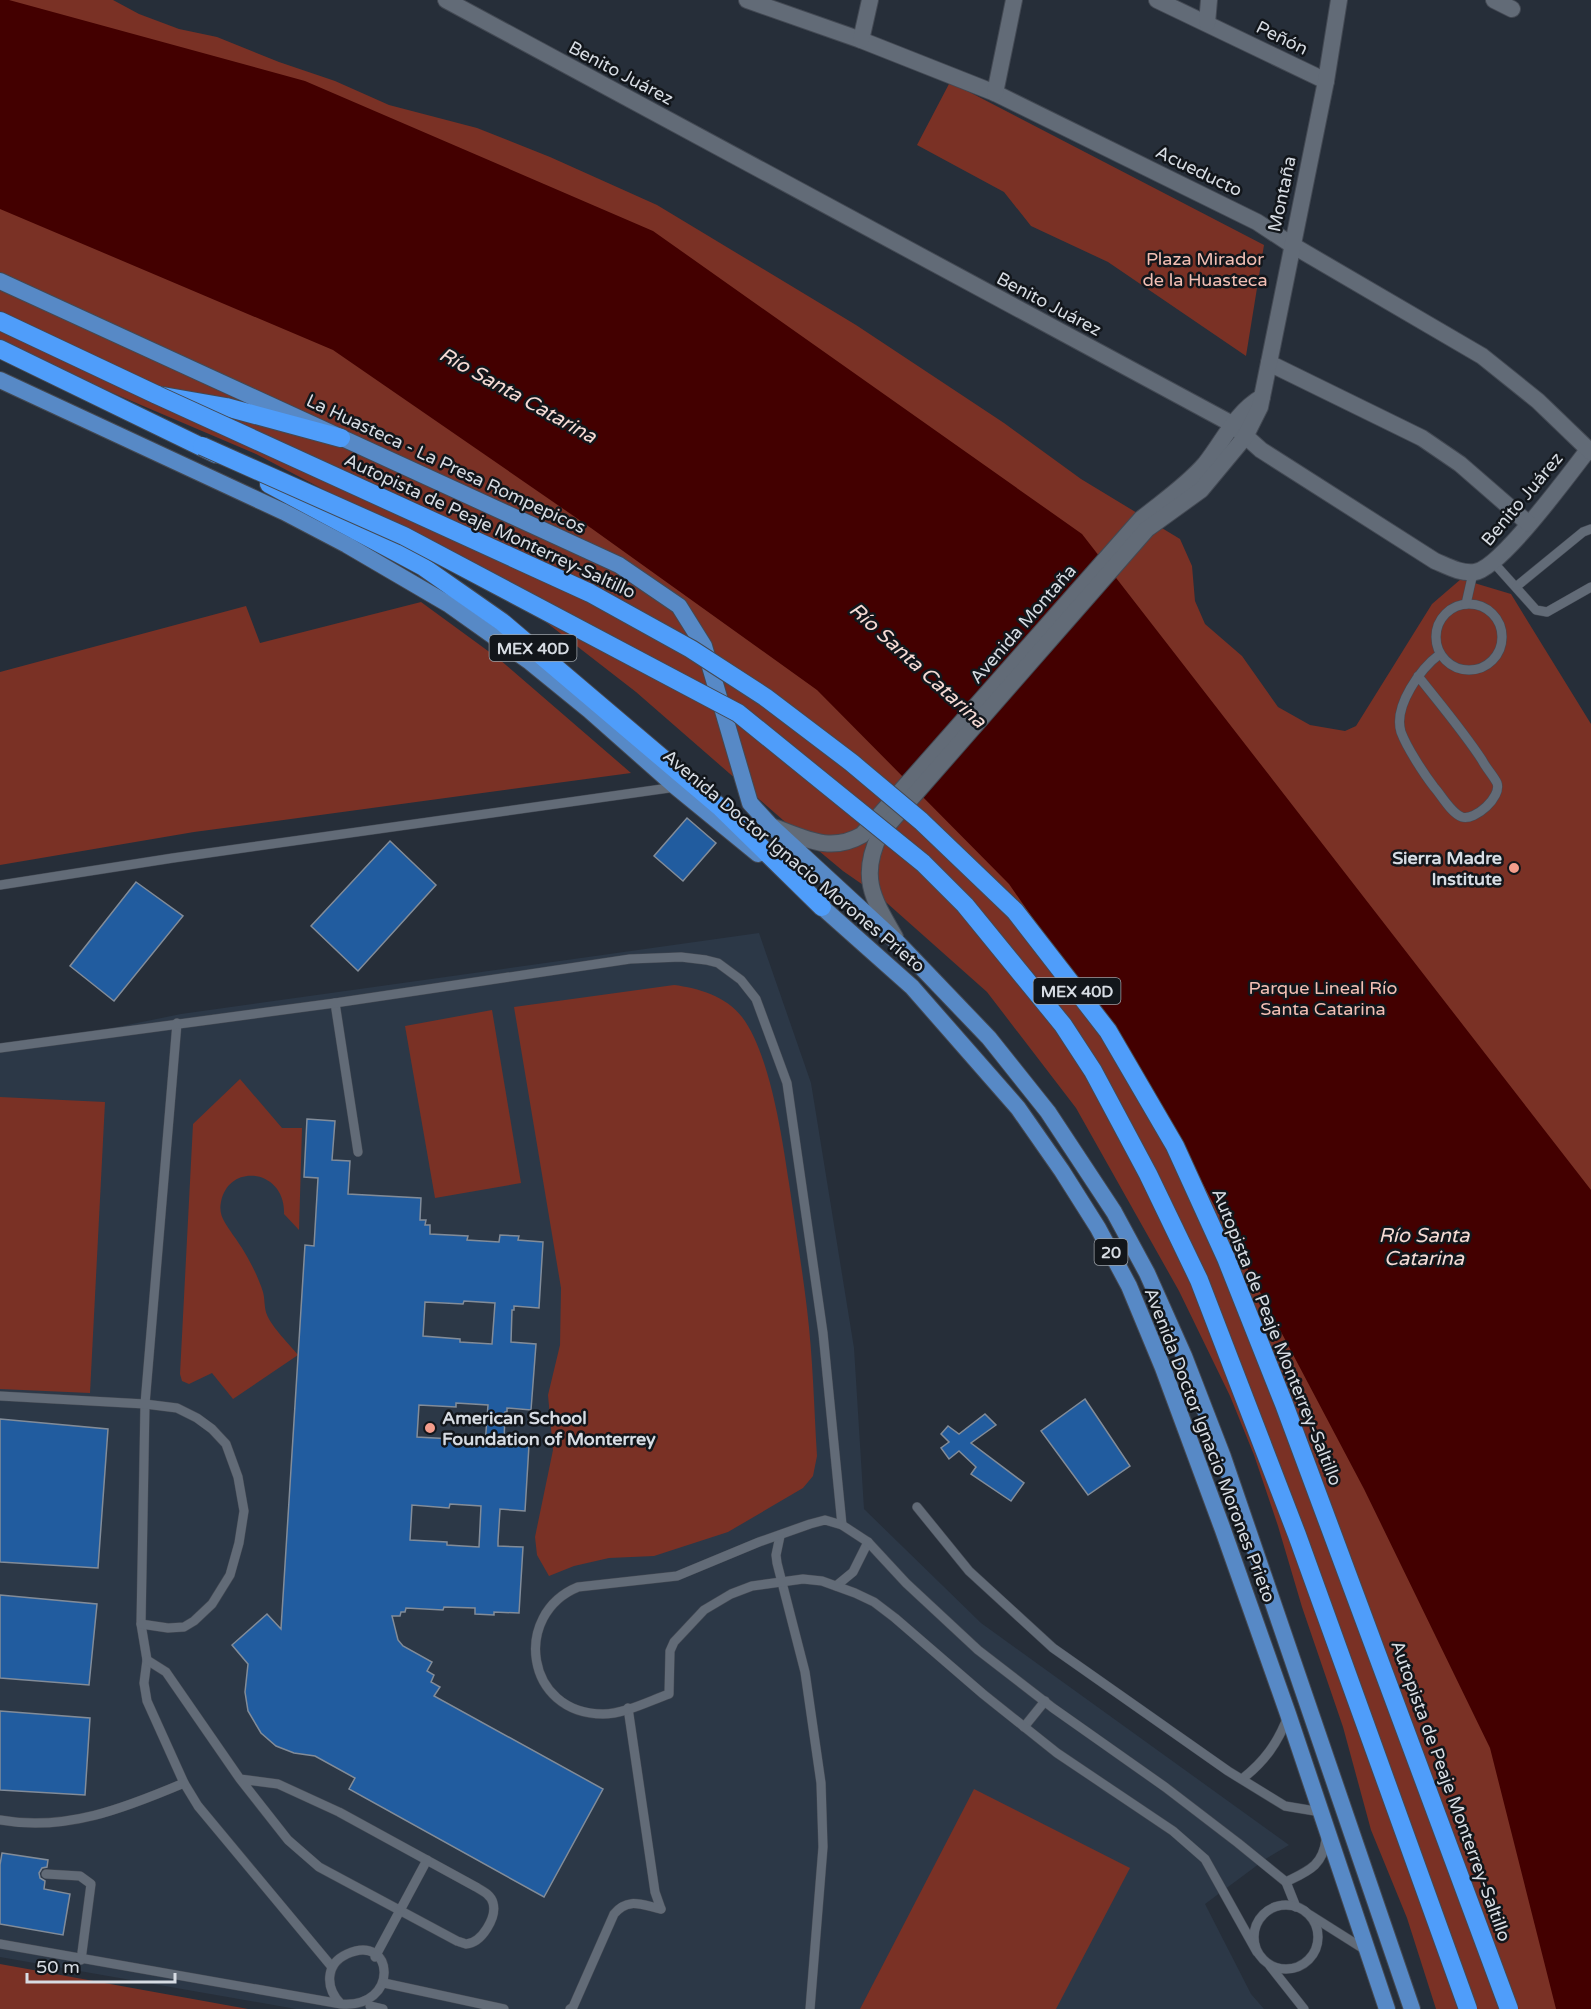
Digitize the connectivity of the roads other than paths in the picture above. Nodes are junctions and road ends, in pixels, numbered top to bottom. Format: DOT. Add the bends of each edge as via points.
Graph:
graph roads {
  1 [pos="446,0"];
  2 [pos="747,0"];
  3 [pos="870,0"];
  4 [pos="1014,0"];
  5 [pos="1157,0"];
  6 [pos="1209,0"];
  7 [pos="1339,0"];
  8 [pos="1494,0"];
  9 [pos="1512,9"];
  10 [pos="1207,23"];
  11 [pos="861,40"];
  12 [pos="1326,81"];
  13 [pos="995,93"];
  14 [pos="1292,246"];
  15 [pos="0,281"];
  16 [pos="0,321"];
  17 [pos="0,349"];
  18 [pos="1269,363"];
  19 [pos="0,380"];
  20 [pos="157,395"];
  21 [pos="1262,397"];
  22 [pos="1232,424"];
  23 [pos="1245,437"];
  24 [pos="341,438"];
  25 [pos="202,446"];
  26 [pos="1590,451"];
  27 [pos="1144,524"];
  28 [pos="1528,524"];
  29 [pos="1591,529"];
  30 [pos="1493,562"];
  31 [pos="1473,573"];
  32 [pos="1516,586"];
  33 [pos="1591,587"];
  34 [pos="1466,604"];
  35 [pos="1440,654"];
  36 [pos="1418,676"];
  37 [pos="676,787"];
  38 [pos="750,803"];
  39 [pos="771,826"];
  40 [pos="876,830"];
  41 [pos="0,885"];
  42 [pos="822,907"];
  43 [pos="899,944"];
  44 [pos="335,1003"];
  45 [pos="177,1023"];
  46 [pos="0,1048"];
  47 [pos="358,1152"];
  48 [pos="0,1396"];
  49 [pos="145,1404"];
  50 [pos="917,1507"];
  51 [pos="842,1525"];
  52 [pos="780,1536"];
  53 [pos="868,1542"];
  54 [pos="781,1582"];
  55 [pos="836,1586"];
  56 [pos="141,1624"];
  57 [pos="147,1660"];
  58 [pos="1045,1701"];
  59 [pos="628,1708"];
  60 [pos="1288,1714"];
  61 [pos="1024,1727"];
  62 [pos="240,1779"];
  63 [pos="1242,1779"];
  64 [pos="184,1784"];
  65 [pos="0,1820"];
  66 [pos="1324,1820"];
  67 [pos="427,1860"];
  68 [pos="46,1874"];
  69 [pos="1286,1882"];
  70 [pos="1296,1907"];
  71 [pos="399,1912"];
  72 [pos="1307,1914"];
  73 [pos="0,1944"];
  74 [pos="1257,1952"];
  75 [pos="1369,1953"];
  76 [pos="375,1957"];
  77 [pos="81,1960"];
  78 [pos="1270,1966"];
  79 [pos="332,1967"];
  80 [pos="384,1983"];
  81 [pos="341,2004"];
  82 [pos="370,2006"];
  83 [pos="574,2008"];
  84 [pos="383,2009"];
  85 [pos="504,2009"];
  86 [pos="810,2009"];
  87 [pos="1304,2009"];
  88 [pos="1387,2009"];
  89 [pos="1412,2009"];
  90 [pos="1468,2009"];
  91 [pos="1509,2009"];
  1 -- 22 [label="street, Benito Juárez"];
  2 -- 11 [label="street, Acueducto"];
  3 -- 11 [label="street"];
  4 -- 13 [label="street"];
  5 -- 10 [label="street, Peñón"];
  6 -- 10 [label="street"];
  7 -- 12 [label="street, Montaña"];
  8 -- 9 [label="street"];
  10 -- 12 [label="street, Peñón"];
  11 -- 13 [label="street, Acueducto"];
  12 -- 14 [label="street, Montaña"];
  13 -- 14 [label="street, Acueducto" via="1257,222"];
  14 -- 18 [label="street, Montaña"];
  14 -- 26 [label="street, Acueducto" via="1482,356 1538,401"];
  15 -- 24 [label="main road, La Huasteca - La Presa Rompepicos"];
  16 -- 20 [label="highway, Autopista de Peaje Monterrey-Saltillo / MEX 40D"];
  17 -- 25 [label="highway, MEX 40D"];
  18 -- 21 [label="street, Montaña"];
  18 -- 28 [label="street" via="1422,438 1460,464"];
  19 -- 37 [label="main road, Avenida Doctor Ignacio Morones Prieto / 20" via="284,512 348,544 448,604 531,662"];
  20 -- 24 [label="highway" via="226,407"];
  20 -- 91 [label="highway, Autopista de Peaje Monterrey-Saltillo / MEX 40D, bridge" via="590,593 691,649 765,697 852,763 921,821 1015,911 1108,1031 1175,1146 1226,1258"];
  21 -- 22 [label="street"];
  21 -- 23 [label="street, Montaña"];
  22 -- 23 [label="street, Benito Juárez"];
  22 -- 27 [label="street, Avenida Montaña" via="1191,479"];
  23 -- 27 [label="street, Montaña" via="1201,490 1156,521"];
  23 -- 31 [label="street, Benito Juárez" via="1435,561"];
  24 -- 38 [label="main road, La Huasteca - La Presa Rompepicos" via="619,565 679,606 704,646"];
  25 -- 42 [label="highway, MEX 40D" via="422,566 475,602 721,808"];
  25 -- 90 [label="highway, MEX 40D, bridge" via="404,536 738,713 922,863 965,904 1063,1025 1093,1071 1199,1280 1301,1546"];
  26 -- 28 [label="street, Benito Juárez"];
  27 -- 40 [label="street, Avenida Montaña, bridge"];
  28 -- 30 [label="street, Benito Juárez"];
  29 -- 32 [label="lane"];
  30 -- 31 [label="street, Benito Juárez"];
  30 -- 32 [label="lane"];
  31 -- 34 [label="lane"];
  32 -- 33 [label="lane" via="1536,610 1547,612"];
  34 -- 35 [label="lane" via="1442,618 1436,636"];
  34 -- 35 [label="lane" via="1493,612 1502,629 1501,648 1490,663 1473,671 1454,667"];
  35 -- 36 [label="lane"];
  36 -- 36 [label="lane" via="1404,701 1401,731 1425,775 1450,807 1460,816 1472,816 1493,801 1497,784"];
  37 -- 41 [label="lane"];
  37 -- 42 [label="main road, Avenida Doctor Ignacio Morones Prieto / 20"];
  38 -- 39 [label="main road, Avenida Doctor Ignacio Morones Prieto / 20"];
  39 -- 40 [label="street, Avenida Montaña" via="831,845 850,842"];
  39 -- 43 [label="main road, Avenida Doctor Ignacio Morones Prieto / 20"];
  40 -- 43 [label="street, Avenida Montaña" via="870,857 872,896"];
  42 -- 60 [label="main road, Avenida Doctor Ignacio Morones Prieto / 20" via="912,987 1018,1108 1098,1228 1129,1286 1163,1368"];
  43 -- 89 [label="main road, Avenida Doctor Ignacio Morones Prieto / 20" via="989,1038 1048,1112 1114,1212 1147,1273 1223,1457"];
  44 -- 45 [label="lane"];
  44 -- 47 [label="lane"];
  44 -- 51 [label="lane" via="630,959 706,960 718,963 741,980 756,999 788,1083 823,1333"];
  45 -- 46 [label="lane"];
  45 -- 49 [label="lane"];
  48 -- 49 [label="lane"];
  49 -- 56 [label="lane"];
  49 -- 56 [label="lane" via="177,1408 205,1423 226,1444 238,1477 244,1511 230,1575 212,1604 184,1627"];
  50 -- 63 [label="lane" via="969,1571 1053,1648"];
  51 -- 52 [label="lane" via="825,1520"];
  51 -- 53 [label="lane"];
  52 -- 54 [label="lane" via="776,1555"];
  52 -- 59 [label="lane" via="677,1576 578,1587 553,1603 537,1635 537,1657 545,1686 562,1703 580,1710 605,1714"];
  53 -- 55 [label="lane" via="853,1572"];
  53 -- 58 [label="lane" via="978,1650"];
  54 -- 55 [label="lane" via="803,1579"];
  54 -- 59 [label="lane" via="752,1586 704,1610 670,1651 669,1694"];
  54 -- 86 [label="lane" via="805,1672 821,1783 823,1847"];
  55 -- 61 [label="lane" via="874,1602"];
  56 -- 57 [label="lane"];
  57 -- 62 [label="lane" via="166,1672"];
  57 -- 64 [label="lane" via="147,1701"];
  58 -- 61 [label="lane"];
  58 -- 69 [label="lane" via="1165,1787"];
  59 -- 83 [label="lane" via="661,1909 632,1903 620,1906"];
  60 -- 63 [label="lane" via="1270,1752"];
  60 -- 66 [label="main road, Avenida Doctor Ignacio Morones Prieto / 20"];
  61 -- 74 [label="lane" via="1173,1831 1205,1859"];
  62 -- 67 [label="lane" via="278,1784"];
  62 -- 71 [label="lane" via="303,1855"];
  63 -- 66 [label="lane" via="1285,1806"];
  64 -- 65 [label="lane" via="86,1818 46,1824"];
  64 -- 79 [label="lane"];
  66 -- 69 [label="lane" via="1325,1850 1319,1861"];
  66 -- 75 [label="main road, Avenida Doctor Ignacio Morones Prieto / 20"];
  67 -- 71 [label="lane"];
  67 -- 71 [label="lane" via="488,1894 494,1913 489,1925 466,1944"];
  68 -- 77 [label="lane" via="80,1876 92,1884"];
  69 -- 70 [label="lane"];
  70 -- 72 [label="lane"];
  70 -- 74 [label="lane" via="1272,1908 1262,1916 1255,1927"];
  71 -- 76 [label="lane"];
  72 -- 75 [label="lane"];
  72 -- 78 [label="lane" via="1318,1934 1312,1956 1293,1969"];
  73 -- 77 [label="lane"];
  74 -- 78 [label="lane"];
  75 -- 88 [label="main road, Avenida Doctor Ignacio Morones Prieto / 20"];
  76 -- 79 [label="lane" via="351,1952"];
  76 -- 80 [label="lane" via="383,1966"];
  77 -- 81 [label="lane"];
  78 -- 87 [label="lane"];
  79 -- 81 [label="lane" via="330,1987"];
  80 -- 82 [label="lane" via="385,1990"];
  80 -- 85 [label="lane"];
  81 -- 82 [label="lane" via="360,2009"];
  82 -- 84 [label="lane"];
}
